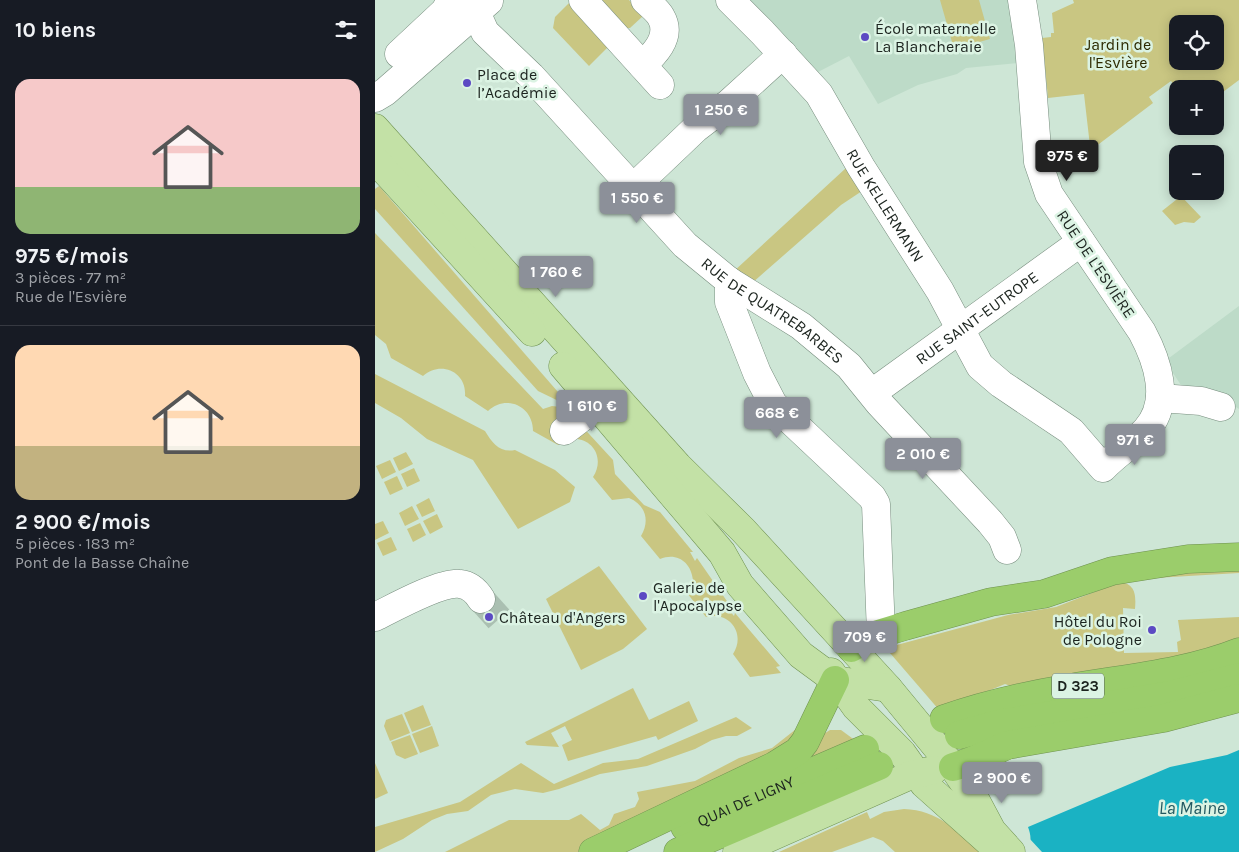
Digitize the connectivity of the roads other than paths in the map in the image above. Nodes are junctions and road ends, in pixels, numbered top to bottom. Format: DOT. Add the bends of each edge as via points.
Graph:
graph roads {
  1 [pos="451,0"];
  2 [pos="583,0"];
  3 [pos="645,0"];
  4 [pos="729,0"];
  5 [pos="1022,0"];
  6 [pos="482,3"];
  7 [pos="783,54"];
  8 [pos="642,65"];
  9 [pos="660,85"];
  10 [pos="378,89"];
  11 [pos="379,143"];
  12 [pos="633,188"];
  13 [pos="1081,242"];
  14 [pos="729,281"];
  15 [pos="961,329"];
  16 [pos="872,393"];
  17 [pos="1160,398"];
  18 [pos="597,406"];
  19 [pos="1221,407"];
  20 [pos="564,431"];
  21 [pos="1007,550"];
  22 [pos="1239,557"];
  23 [pos="481,599"];
  24 [pos="375,616"];
  25 [pos="881,633"];
  26 [pos="851,648"];
  27 [pos="1239,652"];
  28 [pos="1239,677"];
  29 [pos="835,680"];
  30 [pos="888,688"];
  31 [pos="1239,698"];
  32 [pos="957,773"];
  33 [pos="930,793"];
  34 [pos="593,852"];
  35 [pos="625,852"];
  36 [pos="679,852"];
  37 [pos="737,852"];
  38 [pos="1004,852"];
  39 [pos="1011,852"];
  1 -- 10 [label="street"];
  2 -- 8 [label="street"];
  3 -- 8 [label="street" via="661,17 664,30 657,51"];
  4 -- 7 [label="street, RUE KELLERMANN"];
  5 -- 13 [label="street, RUE DE L'ESVIÈRE" via="1029,45 1038,162 1049,194"];
  6 -- 10 [label="street"];
  6 -- 12 [label="street, RUE DE QUATREBARBES" via="485,32 531,76"];
  7 -- 12 [label="street" via="757,86 695,129 669,164"];
  7 -- 15 [label="street, RUE KELLERMANN" via="819,94"];
  8 -- 9 [label="street"];
  11 -- 18 [label="main road"];
  11 -- 26 [label="main road"];
  12 -- 14 [label="street, RUE DE QUATREBARBES" via="685,245"];
  13 -- 15 [label="street, RUE SAINT-EUTROPE"];
  13 -- 17 [label="street, RUE DE L'ESVIÈRE" via="1151,349 1160,379"];
  14 -- 16 [label="street, RUE DE QUATREBARBES" via="801,326 849,366"];
  14 -- 25 [label="street" via="729,302 773,404 876,504"];
  15 -- 16 [label="street, RUE SAINT-EUTROPE"];
  15 -- 17 [label="street, RUE KELLERMANN" via="984,371 1071,431 1103,468 1149,426"];
  16 -- 21 [label="street, RUE DE QUATREBARBES" via="974,503 1002,537"];
  17 -- 19 [label="street" via="1201,401"];
  18 -- 20 [label="street"];
  18 -- 29 [label="main road" via="722,553 740,585 797,651"];
  22 -- 25 [label="highway" via="1139,565 1044,594 991,602"];
  23 -- 24 [label="street" via="469,586 447,584"];
  25 -- 26 [label="highway"];
  26 -- 29 [label="main road"];
  26 -- 30 [label="main road"];
  27 -- 28 [label="highway, D 323" via="1167,672 1068,688 952,727 998,724 1170,695"];
  29 -- 30 [label="main road"];
  29 -- 33 [label="main road" via="856,707 902,754"];
  29 -- 34 [label="highway" via="811,732 798,751 774,766"];
  30 -- 32 [label="main road"];
  31 -- 32 [label="highway" via="1164,718 1008,745 990,752"];
  32 -- 33 [label="main road"];
  32 -- 39 [label="main road" via="992,831"];
  33 -- 37 [label="main road" via="869,794"];
  33 -- 38 [label="main road"];
  35 -- 36 [label="highway, QUAI DE LIGNY" via="872,758"];
}
